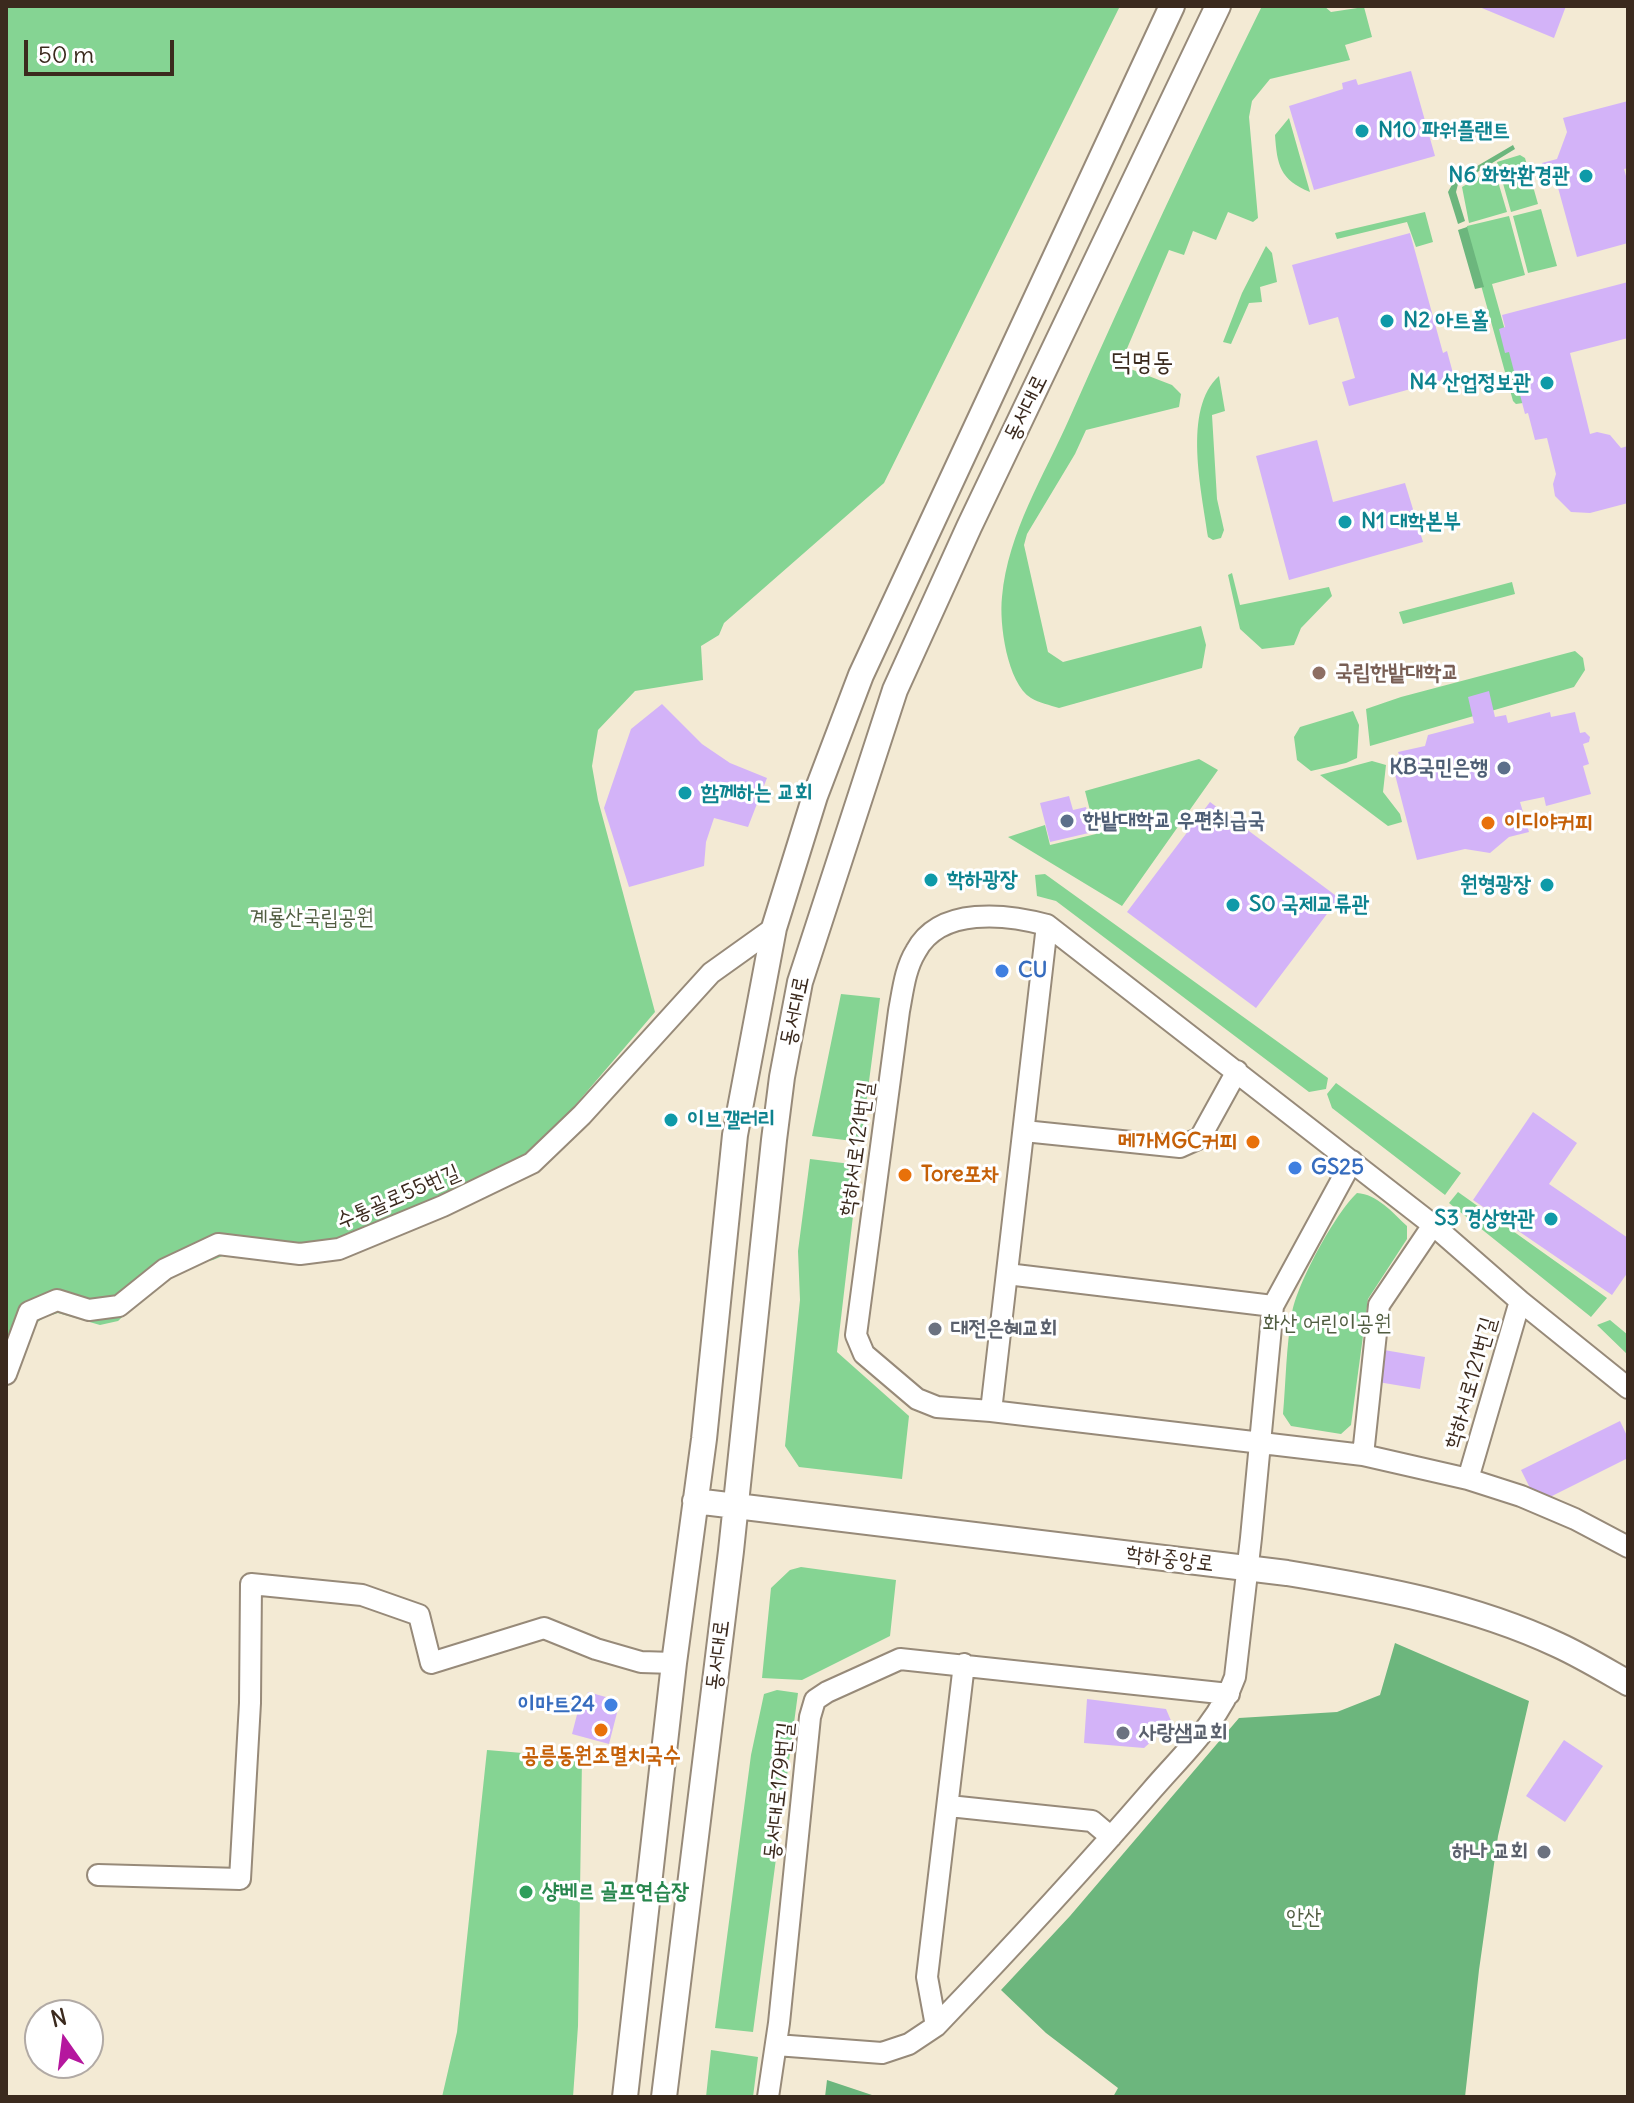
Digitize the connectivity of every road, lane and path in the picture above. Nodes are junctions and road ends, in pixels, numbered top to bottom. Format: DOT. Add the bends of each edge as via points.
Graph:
graph roads {
  1 [pos="1172,6"];
  2 [pos="1218,6"];
  3 [pos="1047,925"];
  4 [pos="774,928"];
  5 [pos="1237,1071"];
  6 [pos="1024,1131"];
  7 [pos="1352,1161"];
  8 [pos="1433,1225"];
  9 [pos="1007,1274"];
  10 [pos="1520,1301"];
  11 [pos="1273,1306"];
  12 [pos="6,1374"];
  13 [pos="1628,1388"];
  14 [pos="991,1411"];
  15 [pos="1259,1441"];
  16 [pos="1363,1455"];
  17 [pos="1468,1479"];
  18 [pos="695,1501"];
  19 [pos="736,1506"];
  20 [pos="1628,1547"];
  21 [pos="1247,1568"];
  22 [pos="674,1663"];
  23 [pos="964,1664"];
  24 [pos="1628,1683"];
  25 [pos="1229,1694"];
  26 [pos="949,1806"];
  27 [pos="1111,1837"];
  28 [pos="98,1875"];
  29 [pos="936,2026"];
  30 [pos="776,2045"];
  31 [pos="625,2097"];
  32 [pos="664,2097"];
  33 [pos="768,2097"];
  1 -- 4 [label="street, 동서대로" via="861,675 815,796"];
  2 -- 19 [label="street, 동서대로" via="900,676 855,807 800,982 782,1077"];
  3 -- 5 [label="street, 학하서로121번길"];
  3 -- 6 [label="street"];
  3 -- 14 [label="street, 학하서로121번길" via="1016,917 969,916 941,926 917,947 899,1011 856,1335 864,1354 917,1399 937,1407"];
  4 -- 12 [label="street, 수통골로55번길" via="711,973 532,1163 339,1249 300,1254 218,1244 165,1269 119,1306 89,1310 57,1300 29,1312"];
  4 -- 18 [label="street, 동서대로" via="735,1135"];
  5 -- 6 [label="street" via="1200,1138 1180,1147"];
  5 -- 7 [label="street, 학하서로121번길"];
  6 -- 9 [label="street"];
  7 -- 8 [label="street, 학하서로121번길"];
  7 -- 11 [label="street"];
  8 -- 10 [label="street, 학하서로121번길"];
  8 -- 16 [label="street" via="1379,1305"];
  9 -- 11 [label="street"];
  9 -- 14 [label="street"];
  10 -- 13 [label="street, 학하서로121번길"];
  10 -- 17 [label="street, 학하서로121번길"];
  11 -- 15 [label="street"];
  14 -- 15 [label="street, 학하서로121번길"];
  15 -- 16 [label="street, 학하서로121번길"];
  15 -- 21 [label="street"];
  16 -- 17 [label="street, 학하서로121번길"];
  17 -- 20 [label="street, 학하서로121번길" via="1521,1496"];
  18 -- 19 [label="street, 학하중앙로"];
  18 -- 22 [label="street, 동서대로"];
  19 -- 21 [label="street, 학하중앙로"];
  19 -- 32 [label="street, 동서대로"];
  21 -- 24 [label="street, 학하중앙로" via="1375,1587 1474,1613 1558,1645"];
  21 -- 25 [label="street"];
  22 -- 28 [label="street" via="641,1662 544,1628 431,1663 419,1615 362,1595 251,1584 240,1879"];
  22 -- 31 [label="street, 동서대로"];
  23 -- 25 [label="street, 동서대로179번길"];
  23 -- 26 [label="street"];
  23 -- 30 [label="street, 동서대로179번길" via="900,1659 815,1700"];
  25 -- 27 [label="street" via="1213,1720"];
  26 -- 27 [label="street" via="1092,1821"];
  26 -- 29 [label="street" via="927,1977"];
  27 -- 29 [label="street"];
  29 -- 30 [label="street" via="909,2044 882,2053"];
  30 -- 33 [label="street, 동서대로179번길"];
}
